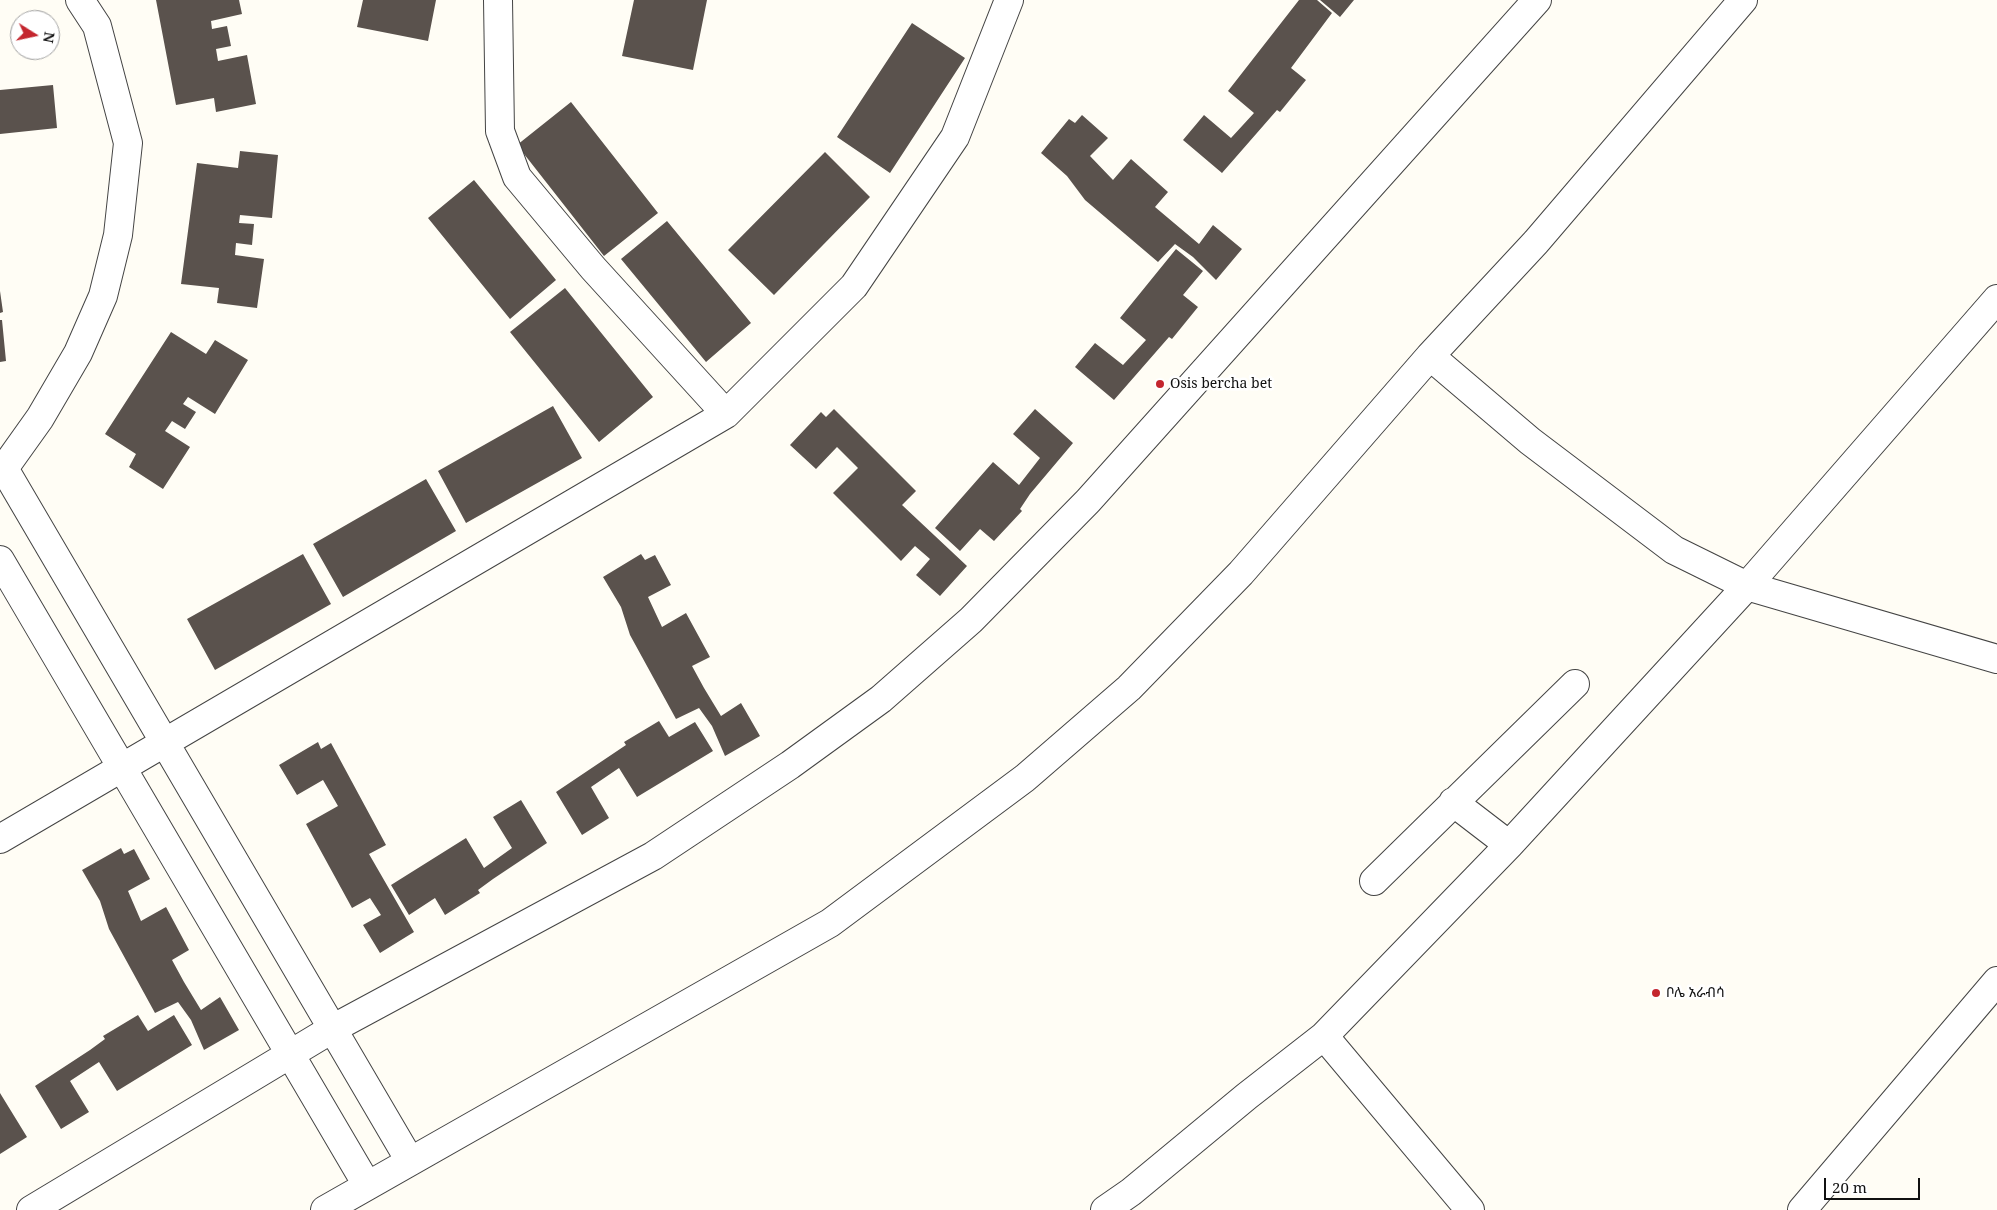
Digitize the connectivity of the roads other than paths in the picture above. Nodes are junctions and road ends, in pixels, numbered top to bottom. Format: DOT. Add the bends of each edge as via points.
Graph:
graph roads {
  1 [pos="80,0"];
  2 [pos="498,0"];
  3 [pos="1009,0"];
  4 [pos="1537,0"];
  5 [pos="1743,0"];
  6 [pos="1997,299"];
  7 [pos="1430,356"];
  8 [pos="726,414"];
  9 [pos="2,472"];
  10 [pos="0,560"];
  11 [pos="1747,586"];
  12 [pos="1997,659"];
  13 [pos="1575,684"];
  14 [pos="165,744"];
  15 [pos="121,769"];
  16 [pos="1453,802"];
  17 [pos="0,839"];
  18 [pos="1509,845"];
  19 [pos="1374,881"];
  20 [pos="1997,981"];
  21 [pos="332,1030"];
  22 [pos="1324,1036"];
  23 [pos="289,1056"];
  24 [pos="410,1161"];
  25 [pos="367,1185"];
  26 [pos="30,1210"];
  27 [pos="325,1210"];
  28 [pos="1106,1210"];
  29 [pos="1470,1210"];
  30 [pos="1802,1210"];
  1 -- 9 [label="street" via="98,26 128,143 118,235 103,296 78,353"];
  2 -- 8 [label="street" via="500,131 517,177 593,268"];
  3 -- 8 [label="street" via="955,137 854,286"];
  4 -- 21 [label="street" via="1088,502 971,620 881,699 790,765 653,856"];
  5 -- 7 [label="street" via="1536,242"];
  6 -- 11 [label="street"];
  7 -- 11 [label="street" via="1530,441 1674,550"];
  7 -- 24 [label="street" via="1241,573 1129,688 1025,778 830,923"];
  8 -- 14 [label="street"];
  9 -- 14 [label="street"];
  10 -- 15 [label="street"];
  11 -- 12 [label="street"];
  11 -- 18 [label="street"];
  13 -- 16 [label="street"];
  14 -- 15 [label="street"];
  14 -- 21 [label="street"];
  15 -- 17 [label="street"];
  15 -- 23 [label="street"];
  16 -- 18 [label="street"];
  16 -- 19 [label="street"];
  18 -- 22 [label="street"];
  20 -- 30 [label="street"];
  21 -- 23 [label="street"];
  21 -- 24 [label="street"];
  22 -- 28 [label="street"];
  22 -- 29 [label="street"];
  23 -- 25 [label="street"];
  23 -- 26 [label="street"];
  24 -- 25 [label="street"];
  25 -- 27 [label="street"];
}
